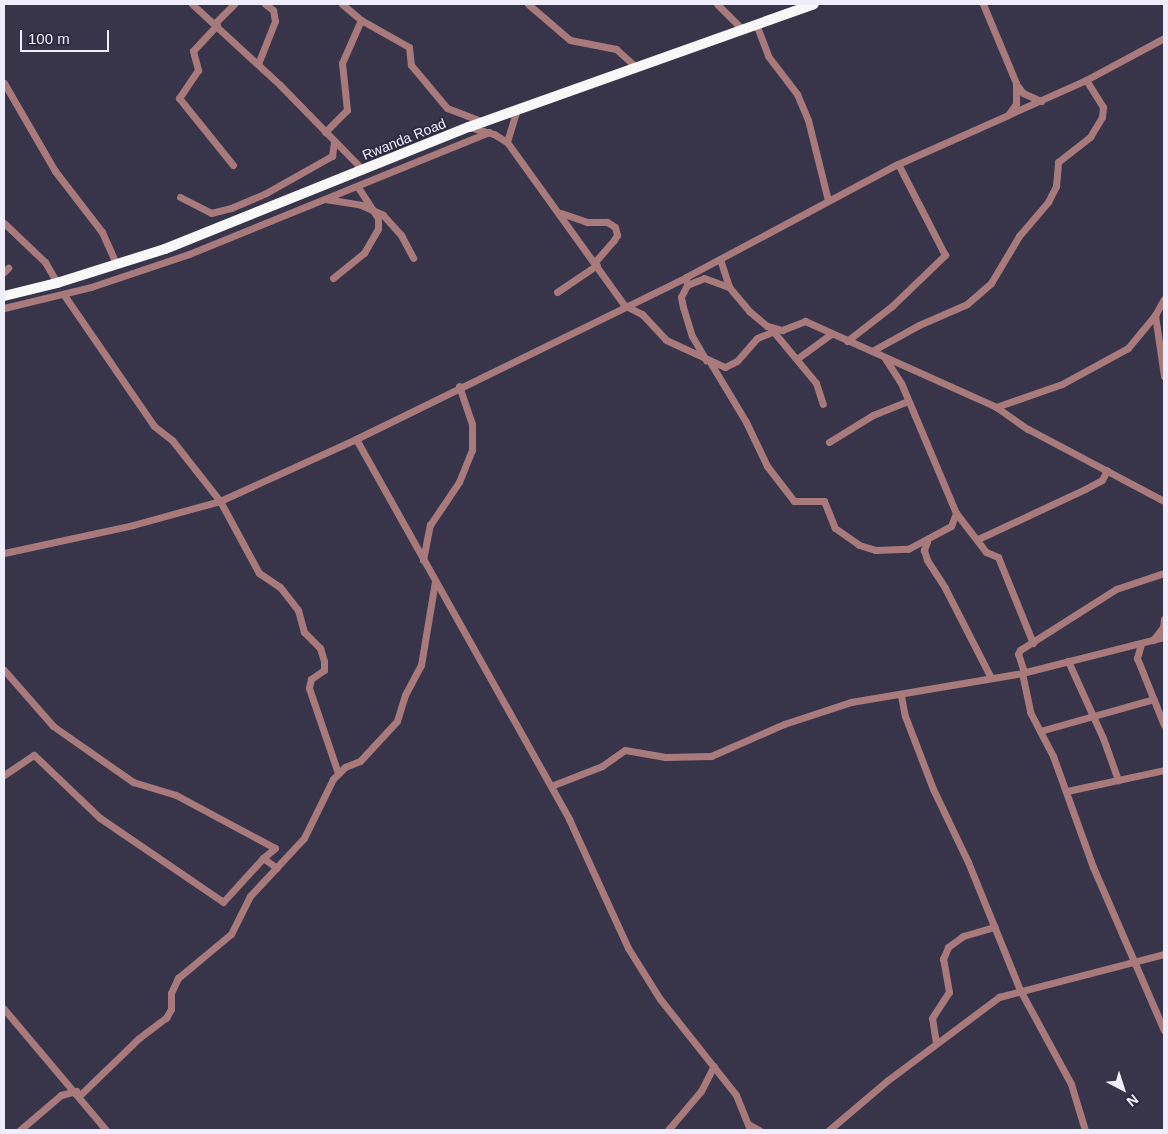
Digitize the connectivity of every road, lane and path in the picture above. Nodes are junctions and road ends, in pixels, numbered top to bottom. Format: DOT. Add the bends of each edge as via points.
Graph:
graph roads {
  1 [pos="192,4"];
  2 [pos="234,4"];
  3 [pos="265,4"];
  4 [pos="342,4"];
  5 [pos="528,4"];
  6 [pos="716,4"];
  7 [pos="814,4"];
  8 [pos="983,4"];
  9 [pos="361,20"];
  10 [pos="216,24"];
  11 [pos="756,24"];
  12 [pos="742,29"];
  13 [pos="1164,38"];
  14 [pos="258,64"];
  15 [pos="635,66"];
  16 [pos="1086,80"];
  17 [pos="4,83"];
  18 [pos="1016,83"];
  19 [pos="1041,101"];
  20 [pos="517,110"];
  21 [pos="1008,115"];
  22 [pos="484,122"];
  23 [pos="469,127"];
  24 [pos="325,132"];
  25 [pos="488,132"];
  26 [pos="334,142"];
  27 [pos="507,142"];
  28 [pos="898,164"];
  29 [pos="233,165"];
  30 [pos="363,170"];
  31 [pos="357,186"];
  32 [pos="180,197"];
  33 [pos="324,198"];
  34 [pos="828,200"];
  35 [pos="374,210"];
  36 [pos="561,213"];
  37 [pos="4,224"];
  38 [pos="413,258"];
  39 [pos="720,259"];
  40 [pos="596,264"];
  41 [pos="117,265"];
  42 [pos="686,277"];
  43 [pos="333,278"];
  44 [pos="57,283"];
  45 [pos="687,285"];
  46 [pos="729,287"];
  47 [pos="557,292"];
  48 [pos="64,295"];
  49 [pos="4,296"];
  50 [pos="1164,299"];
  51 [pos="624,305"];
  52 [pos="4,308"];
  53 [pos="1156,314"];
  54 [pos="776,330"];
  55 [pos="830,334"];
  56 [pos="847,341"];
  57 [pos="872,351"];
  58 [pos="798,358"];
  59 [pos="885,358"];
  60 [pos="708,361"];
  61 [pos="1164,376"];
  62 [pos="459,386"];
  63 [pos="907,401"];
  64 [pos="823,404"];
  65 [pos="996,407"];
  66 [pos="356,439"];
  67 [pos="829,442"];
  68 [pos="1107,470"];
  69 [pos="220,501"];
  70 [pos="1164,501"];
  71 [pos="956,513"];
  72 [pos="978,539"];
  73 [pos="926,542"];
  74 [pos="4,553"];
  75 [pos="423,560"];
  76 [pos="1164,573"];
  77 [pos="435,581"];
  78 [pos="1164,619"];
  79 [pos="1164,637"];
  80 [pos="1151,642"];
  81 [pos="1033,643"];
  82 [pos="1141,644"];
  83 [pos="1126,648"];
  84 [pos="1137,658"];
  85 [pos="1068,661"];
  86 [pos="4,670"];
  87 [pos="1023,673"];
  88 [pos="990,676"];
  89 [pos="901,696"];
  90 [pos="1154,699"];
  91 [pos="1094,717"];
  92 [pos="1164,725"];
  93 [pos="1040,731"];
  94 [pos="1164,770"];
  95 [pos="338,773"];
  96 [pos="4,775"];
  97 [pos="1118,780"];
  98 [pos="551,786"];
  99 [pos="1067,791"];
  100 [pos="276,848"];
  101 [pos="292,854"];
  102 [pos="263,858"];
  103 [pos="278,868"];
  104 [pos="995,927"];
  105 [pos="1164,954"];
  106 [pos="1136,962"];
  107 [pos="1020,990"];
  108 [pos="4,1008"];
  109 [pos="1164,1030"];
  110 [pos="936,1044"];
  111 [pos="714,1066"];
  112 [pos="78,1094"];
  113 [pos="749,1127"];
  114 [pos="20,1130"];
  115 [pos="106,1130"];
  116 [pos="668,1130"];
  117 [pos="759,1130"];
  118 [pos="829,1130"];
  119 [pos="1085,1130"];
  1 -- 10 [label="street"];
  2 -- 10 [label="street"];
  3 -- 14 [label="street" via="272,10 275,21"];
  4 -- 9 [label="street"];
  5 -- 15 [label="street" via="570,40 616,49"];
  6 -- 12 [label="street"];
  7 -- 11 [label="highway, Rwanda Road"];
  8 -- 18 [label="street"];
  9 -- 22 [label="street" via="409,48 411,65 447,108"];
  9 -- 24 [label="street" via="342,63 346,110"];
  10 -- 14 [label="street"];
  10 -- 29 [label="street" via="193,51 198,70 179,98"];
  11 -- 12 [label="highway, Rwanda Road"];
  11 -- 34 [label="street" via="768,56 796,94 808,120"];
  12 -- 15 [label="highway, Rwanda Road"];
  13 -- 16 [label="street"];
  14 -- 24 [label="street"];
  15 -- 20 [label="highway, Rwanda Road"];
  16 -- 19 [label="street"];
  16 -- 57 [label="street" via="1103,107 1102,117 1087,140 1058,162 1056,186 1048,202 1020,236 991,283 967,304"];
  17 -- 41 [label="street" via="55,171 102,232"];
  18 -- 19 [label="street" via="1023,93"];
  18 -- 21 [label="street" via="1016,104"];
  19 -- 21 [label="street"];
  20 -- 22 [label="highway, Rwanda Road"];
  20 -- 27 [label="street"];
  21 -- 28 [label="street"];
  22 -- 23 [label="highway, Rwanda Road"];
  23 -- 25 [label="street"];
  23 -- 30 [label="highway, Rwanda Road"];
  24 -- 26 [label="street"];
  25 -- 27 [label="street"];
  25 -- 31 [label="street"];
  26 -- 30 [label="street"];
  26 -- 32 [label="street" via="333,155 328,159 231,208 211,213"];
  27 -- 36 [label="street" via="527,174"];
  28 -- 34 [label="street"];
  28 -- 56 [label="street" via="945,255 892,306"];
  30 -- 41 [label="highway, Rwanda Road" via="188,241"];
  31 -- 33 [label="street"];
  31 -- 35 [label="street"];
  33 -- 35 [label="street"];
  33 -- 48 [label="street" via="189,254"];
  34 -- 39 [label="street"];
  35 -- 38 [label="street" via="393,224"];
  35 -- 43 [label="street" via="378,218 374,241"];
  36 -- 40 [label="street"];
  36 -- 40 [label="street" via="587,222 608,222 615,227 614,240"];
  37 -- 44 [label="street" via="48,264"];
  39 -- 42 [label="street"];
  39 -- 46 [label="street"];
  40 -- 47 [label="street"];
  40 -- 51 [label="street"];
  41 -- 44 [label="highway, Rwanda Road"];
  42 -- 45 [label="street"];
  42 -- 51 [label="street"];
  44 -- 49 [label="highway, Rwanda Road"];
  45 -- 46 [label="street" via="704,278"];
  45 -- 60 [label="street" via="681,297 683,307 692,336"];
  46 -- 54 [label="street" via="763,323"];
  48 -- 52 [label="street"];
  48 -- 69 [label="street" via="154,426 172,440"];
  50 -- 53 [label="street"];
  51 -- 60 [label="street" via="642,314 666,340"];
  51 -- 62 [label="street"];
  53 -- 61 [label="street"];
  53 -- 65 [label="street" via="1128,348 1062,384"];
  54 -- 55 [label="street" via="791,328 802,321"];
  54 -- 58 [label="street"];
  54 -- 60 [label="street" via="752,341 731,365 725,367"];
  55 -- 56 [label="street"];
  55 -- 58 [label="street"];
  56 -- 57 [label="street"];
  57 -- 59 [label="street"];
  58 -- 64 [label="street" via="818,387"];
  59 -- 63 [label="street"];
  59 -- 65 [label="street"];
  60 -- 73 [label="street" via="746,422 767,466 794,501 824,501 835,528 869,549 908,549"];
  62 -- 66 [label="street"];
  62 -- 75 [label="street" via="472,424 472,450 459,482 430,525"];
  63 -- 67 [label="street" via="873,415"];
  63 -- 71 [label="street"];
  65 -- 68 [label="street"];
  66 -- 69 [label="street"];
  66 -- 75 [label="street"];
  68 -- 70 [label="street"];
  68 -- 72 [label="street" via="1102,480"];
  69 -- 74 [label="street" via="133,525"];
  69 -- 95 [label="street" via="255,568 280,587 292,602 298,610 304,632 322,653 324,670 311,680 309,688"];
  71 -- 72 [label="street"];
  71 -- 73 [label="street" via="955,524"];
  72 -- 81 [label="street" via="987,553 998,557"];
  73 -- 88 [label="street" via="927,560"];
  75 -- 77 [label="street"];
  76 -- 81 [label="street" via="1116,589"];
  77 -- 95 [label="street" via="421,665 405,695 397,721 360,761"];
  77 -- 98 [label="street"];
  78 -- 80 [label="street" via="1160,632"];
  79 -- 80 [label="street"];
  80 -- 82 [label="street"];
  81 -- 87 [label="street" via="1019,652"];
  82 -- 83 [label="street"];
  82 -- 84 [label="street"];
  83 -- 84 [label="street"];
  83 -- 85 [label="street"];
  84 -- 90 [label="street"];
  85 -- 87 [label="street"];
  85 -- 91 [label="street"];
  86 -- 100 [label="street" via="53,726 133,782 176,795"];
  87 -- 88 [label="street"];
  87 -- 93 [label="street" via="1030,712"];
  88 -- 89 [label="street"];
  89 -- 98 [label="street" via="851,702 784,724 711,756 665,757 625,750 602,766"];
  89 -- 104 [label="street" via="915,744"];
  90 -- 91 [label="street"];
  90 -- 92 [label="street"];
  91 -- 93 [label="street"];
  91 -- 97 [label="street"];
  93 -- 99 [label="street"];
  94 -- 97 [label="street"];
  95 -- 101 [label="street" via="311,827"];
  96 -- 102 [label="street" via="34,755 100,818 224,902"];
  97 -- 99 [label="street"];
  98 -- 111 [label="street" via="628,948 660,999"];
  99 -- 106 [label="street" via="1093,866"];
  100 -- 101 [label="street"];
  100 -- 102 [label="street"];
  101 -- 103 [label="street"];
  102 -- 103 [label="street"];
  103 -- 112 [label="street" via="249,897 229,936 178,978 166,1018 139,1038"];
  104 -- 107 [label="street"];
  104 -- 110 [label="street" via="963,936 948,947 943,958 949,992 932,1018"];
  105 -- 106 [label="street"];
  106 -- 107 [label="street"];
  106 -- 109 [label="street"];
  107 -- 110 [label="street" via="991,1001"];
  107 -- 119 [label="street" via="1071,1084"];
  108 -- 112 [label="street"];
  110 -- 118 [label="street"];
  111 -- 113 [label="street" via="736,1095"];
  111 -- 116 [label="street" via="701,1091"];
  112 -- 114 [label="street" via="61,1095"];
  112 -- 115 [label="street"];
  113 -- 117 [label="street"];
}
